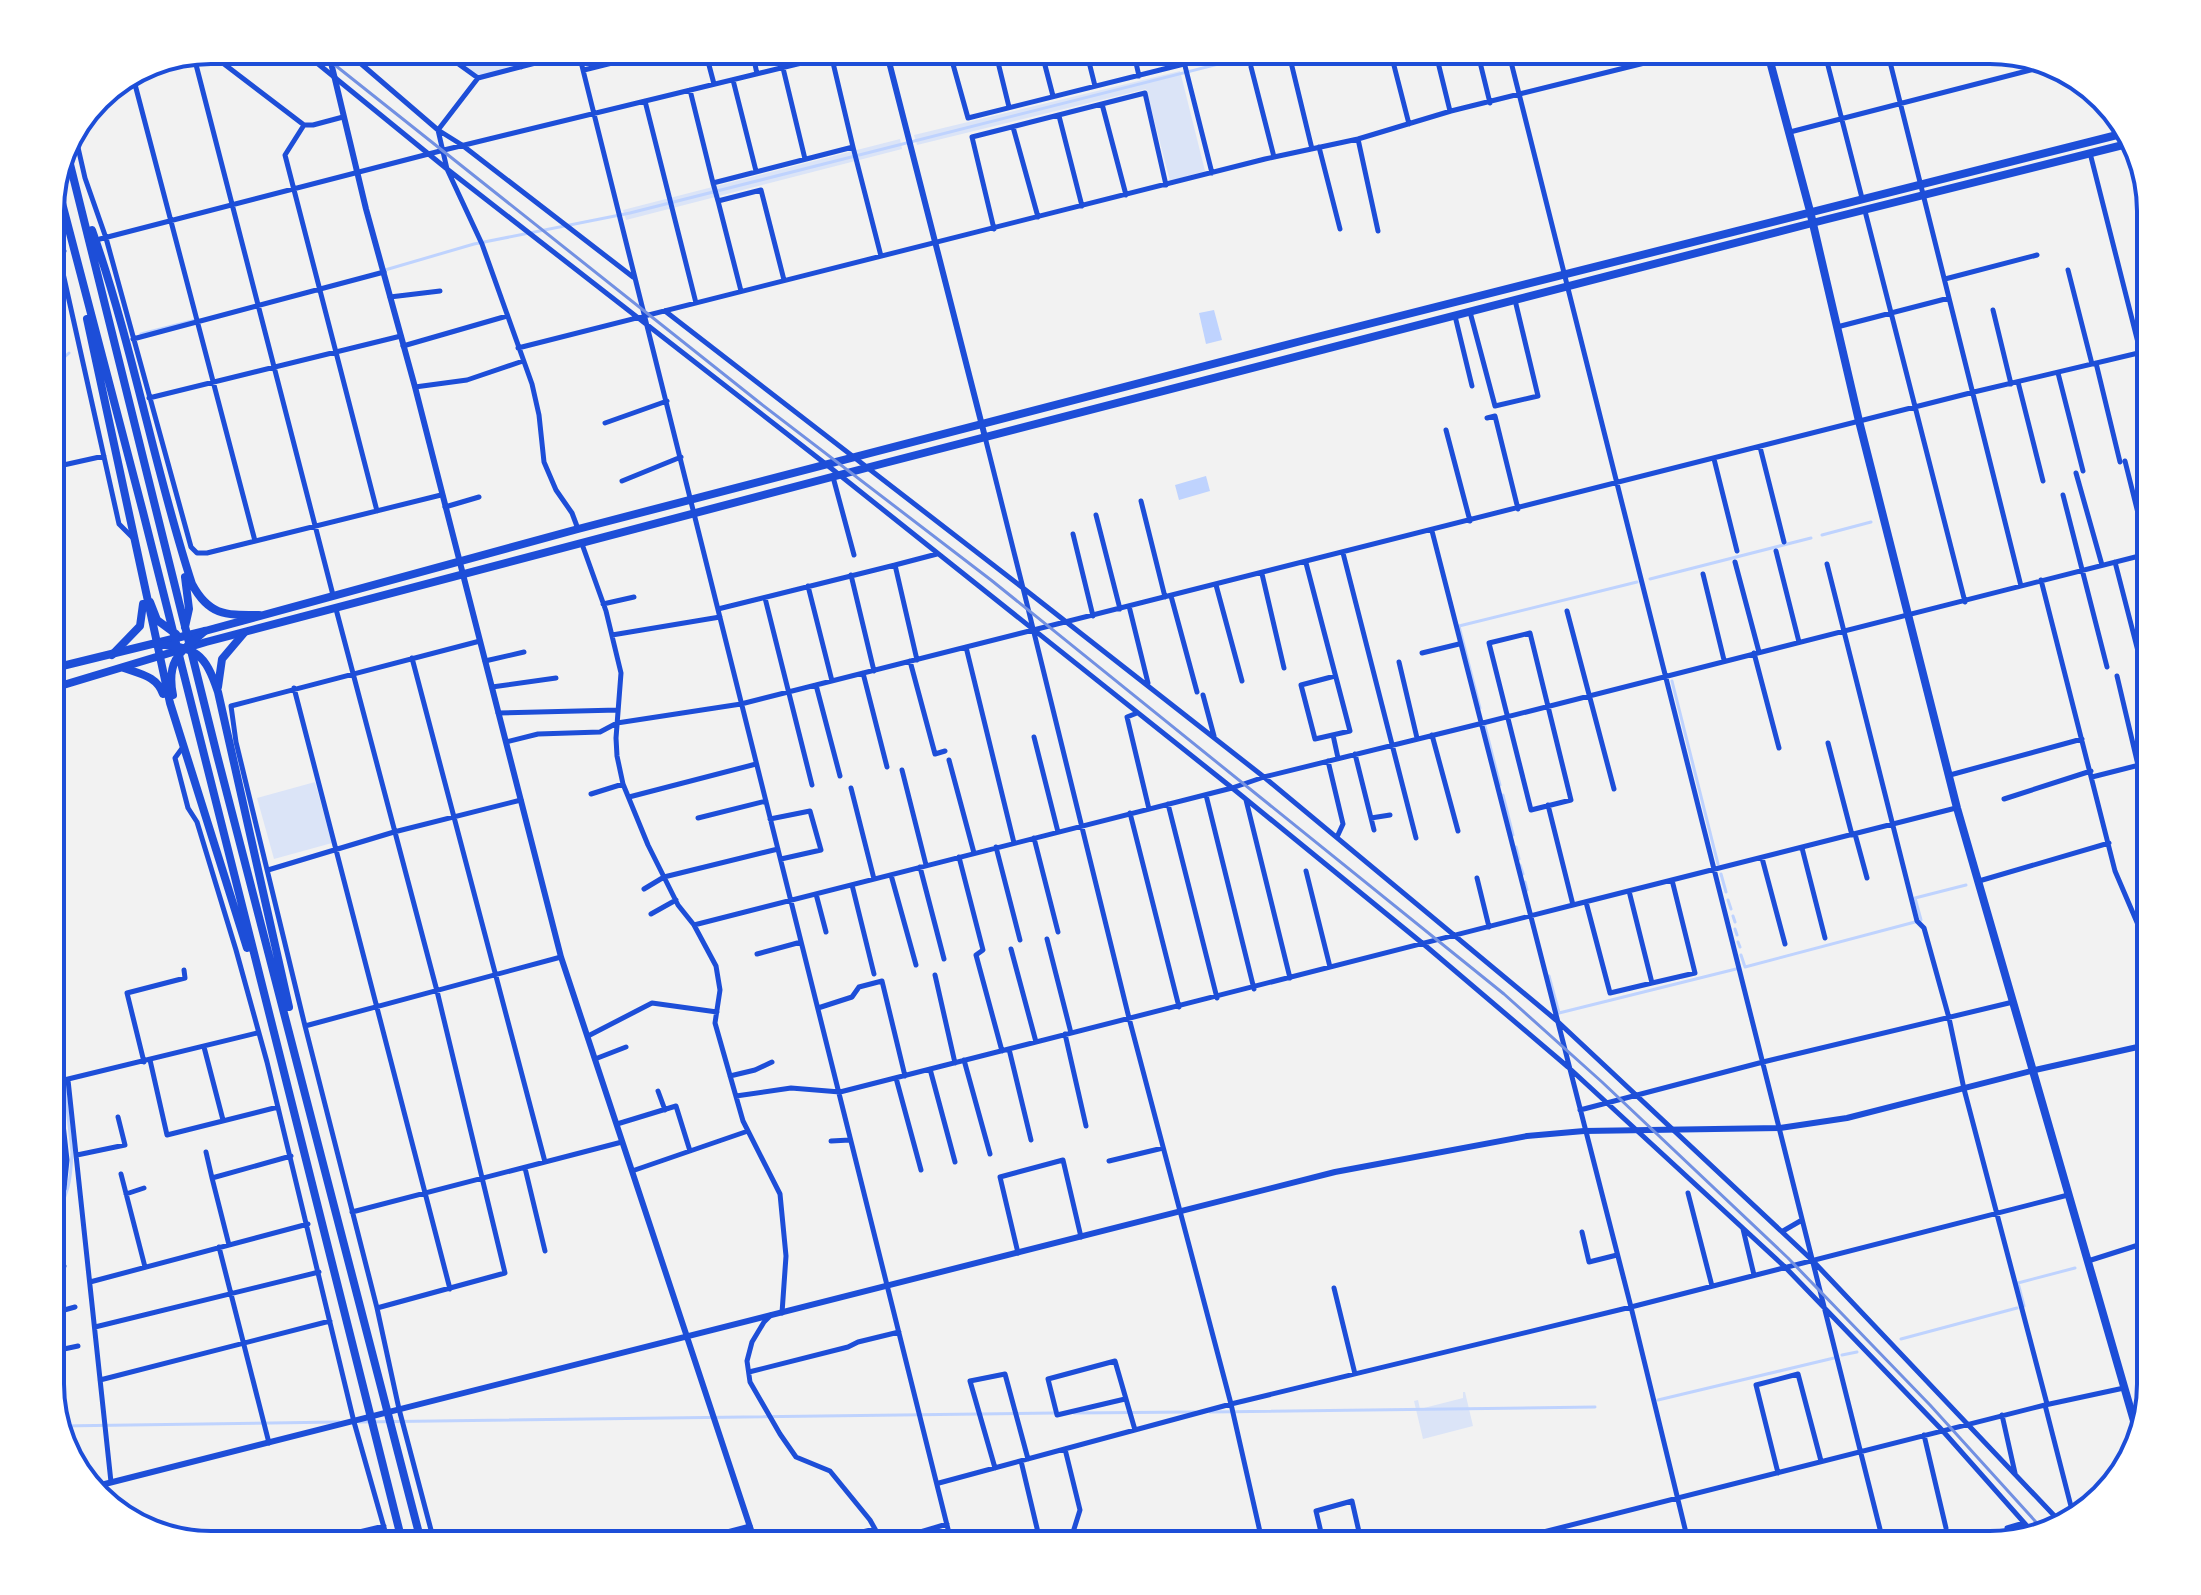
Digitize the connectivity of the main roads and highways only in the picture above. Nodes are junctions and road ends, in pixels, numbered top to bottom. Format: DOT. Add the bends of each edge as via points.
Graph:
graph roads {
  1 [pos="1771,64"];
  2 [pos="2116,136"];
  3 [pos="2122,145"];
  4 [pos="71,167"];
  5 [pos="77,188"];
  6 [pos="1810,211"];
  7 [pos="64,212"];
  8 [pos="64,215"];
  9 [pos="1813,223"];
  10 [pos="183,556"];
  11 [pos="143,583"];
  12 [pos="259,615"];
  13 [pos="205,631"];
  14 [pos="244,633"];
  15 [pos="181,637"];
  16 [pos="195,640"];
  17 [pos="206,642"];
  18 [pos="155,644"];
  19 [pos="175,645"];
  20 [pos="185,648"];
  21 [pos="112,655"];
  22 [pos="159,658"];
  23 [pos="64,666"];
  24 [pos="124,668"];
  25 [pos="64,685"];
  26 [pos="218,692"];
  27 [pos="183,747"];
  28 [pos="264,998"];
  29 [pos="307,1094"];
  30 [pos="2133,1417"];
  31 [pos="399,1531"];
  32 [pos="418,1531"];
  1 -- 6 [label="main road"];
  2 -- 6 [label="main road"];
  3 -- 9 [label="main road"];
  4 -- 5 [label="main road"];
  5 -- 10 [label="main road" via="110,282"];
  5 -- 29 [label="main road"];
  6 -- 9 [label="main road"];
  6 -- 12 [label="main road"];
  7 -- 28 [label="main road"];
  8 -- 11 [label="main road"];
  9 -- 14 [label="main road"];
  9 -- 30 [label="main road" via="1957,808"];
  10 -- 12 [label="main road" via="192,584 208,607"];
  10 -- 15 [label="main road" via="189,609"];
  11 -- 15 [label="main road" via="157,620"];
  11 -- 18 [label="main road"];
  11 -- 21 [label="main road" via="140,626"];
  12 -- 13 [label="main road"];
  13 -- 15 [label="main road"];
  13 -- 16 [label="main road"];
  14 -- 17 [label="main road"];
  14 -- 26 [label="main road" via="222,659"];
  15 -- 16 [label="main road"];
  15 -- 18 [label="main road"];
  15 -- 19 [label="main road"];
  16 -- 17 [label="main road"];
  16 -- 20 [label="main road"];
  17 -- 20 [label="main road"];
  18 -- 19 [label="main road"];
  18 -- 21 [label="main road"];
  18 -- 22 [label="main road"];
  19 -- 20 [label="main road"];
  19 -- 22 [label="main road"];
  20 -- 22 [label="main road"];
  20 -- 26 [label="main road" via="203,657"];
  20 -- 27 [label="main road" via="172,664 171,685"];
  21 -- 23 [label="main road"];
  22 -- 24 [label="main road"];
  22 -- 27 [label="main road"];
  24 -- 25 [label="main road"];
  24 -- 27 [label="main road" via="160,686"];
  26 -- 29 [label="main road"];
  27 -- 28 [label="main road"];
  28 -- 31 [label="main road"];
  29 -- 32 [label="main road"];
}
